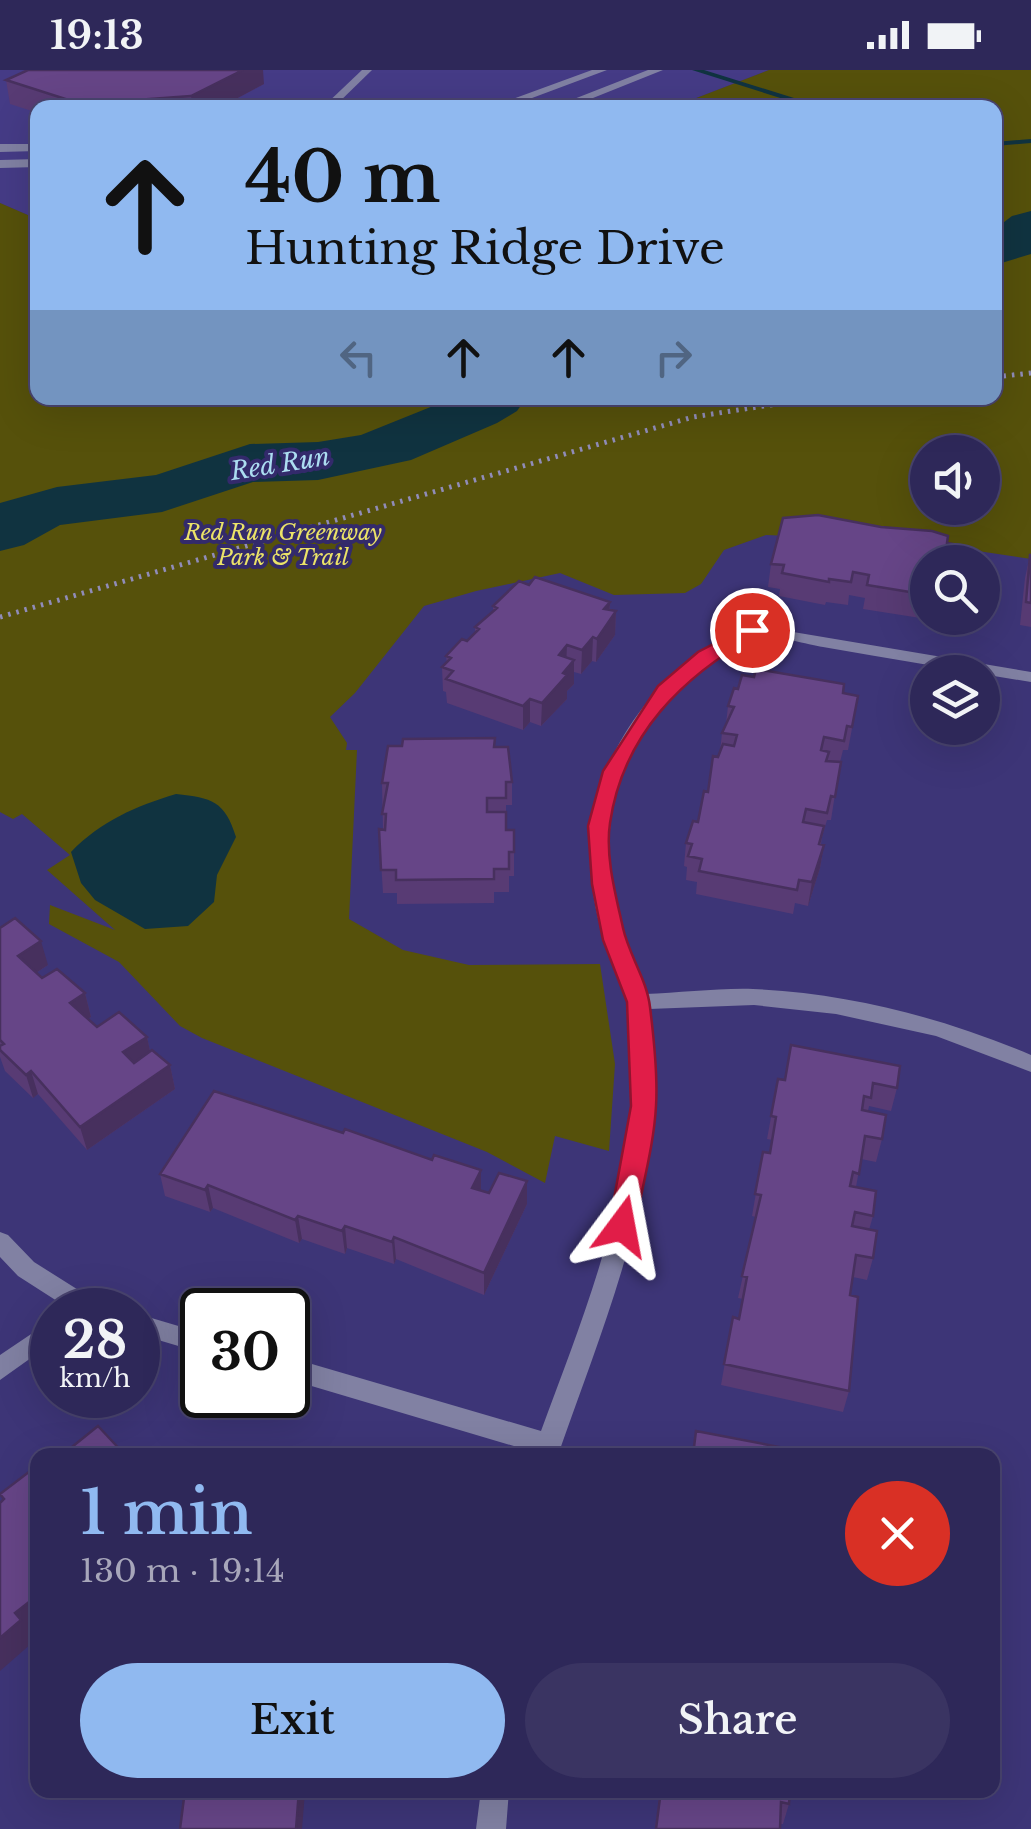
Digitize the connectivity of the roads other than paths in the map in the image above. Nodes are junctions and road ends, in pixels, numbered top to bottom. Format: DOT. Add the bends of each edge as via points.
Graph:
graph roads {
  1 [pos="367,70"];
  2 [pos="602,70"];
  3 [pos="658,70"];
  4 [pos="336,100"];
  5 [pos="516,100"];
  6 [pos="577,100"];
  7 [pos="30,147"];
  8 [pos="0,148"];
  9 [pos="0,164"];
  10 [pos="30,164"];
  11 [pos="1031,677"];
  12 [pos="638,1002"];
  13 [pos="1031,1064"];
  14 [pos="0,1242"];
  15 [pos="54,1288"];
  16 [pos="30,1346"];
  17 [pos="0,1369"];
  18 [pos="310,1375"];
  19 [pos="543,1448"];
  20 [pos="546,1448"];
  21 [pos="494,1798"];
  22 [pos="491,1829"];
  1 -- 4 [label="lane"];
  2 -- 5 [label="street"];
  3 -- 6 [label="street"];
  7 -- 8 [label="street"];
  9 -- 10 [label="street"];
  11 -- 12 [label="street" via="752,630 705,656 665,690 635,730 613,771 599,826 614,940"];
  12 -- 13 [label="street" via="768,998 953,1034"];
  12 -- 20 [label="street" via="644,1106 631,1193"];
  14 -- 15 [label="street"];
  16 -- 17 [label="street"];
  18 -- 19 [label="street"];
  21 -- 22 [label="street"];
}
